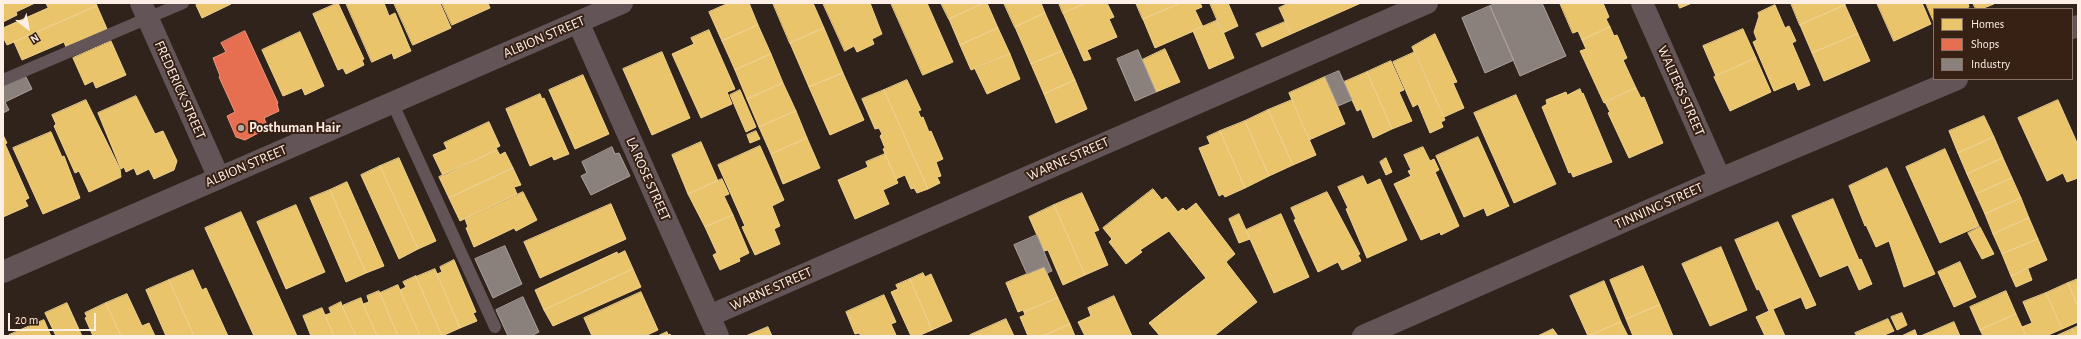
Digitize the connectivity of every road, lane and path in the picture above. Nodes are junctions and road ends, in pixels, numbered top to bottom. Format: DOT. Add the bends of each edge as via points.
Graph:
graph roads {
  1 [pos="182,3"];
  2 [pos="622,3"];
  3 [pos="1427,3"];
  4 [pos="1642,3"];
  5 [pos="144,11"];
  6 [pos="578,22"];
  7 [pos="3,80"];
  8 [pos="1955,80"];
  9 [pos="392,102"];
  10 [pos="219,178"];
  11 [pos="1720,179"];
  12 [pos="3,272"];
  13 [pos="709,316"];
  14 [pos="495,328"];
  15 [pos="718,336"];
  16 [pos="1363,336"];
  1 -- 5 [label="lane"];
  2 -- 6 [label="street, ALBION STREET"];
  3 -- 13 [label="street, WARNE STREET"];
  4 -- 11 [label="street, WALTERS STREET"];
  5 -- 7 [label="lane"];
  5 -- 10 [label="street, FREDERICK STREET"];
  6 -- 9 [label="street, ALBION STREET"];
  6 -- 13 [label="street, LA ROSE STREET"];
  8 -- 11 [label="street, TINNING STREET"];
  9 -- 10 [label="street, ALBION STREET"];
  9 -- 14 [label="lane"];
  10 -- 12 [label="street, ALBION STREET"];
  11 -- 16 [label="street, TINNING STREET"];
  13 -- 15 [label="street, LA ROSE STREET"];
}
